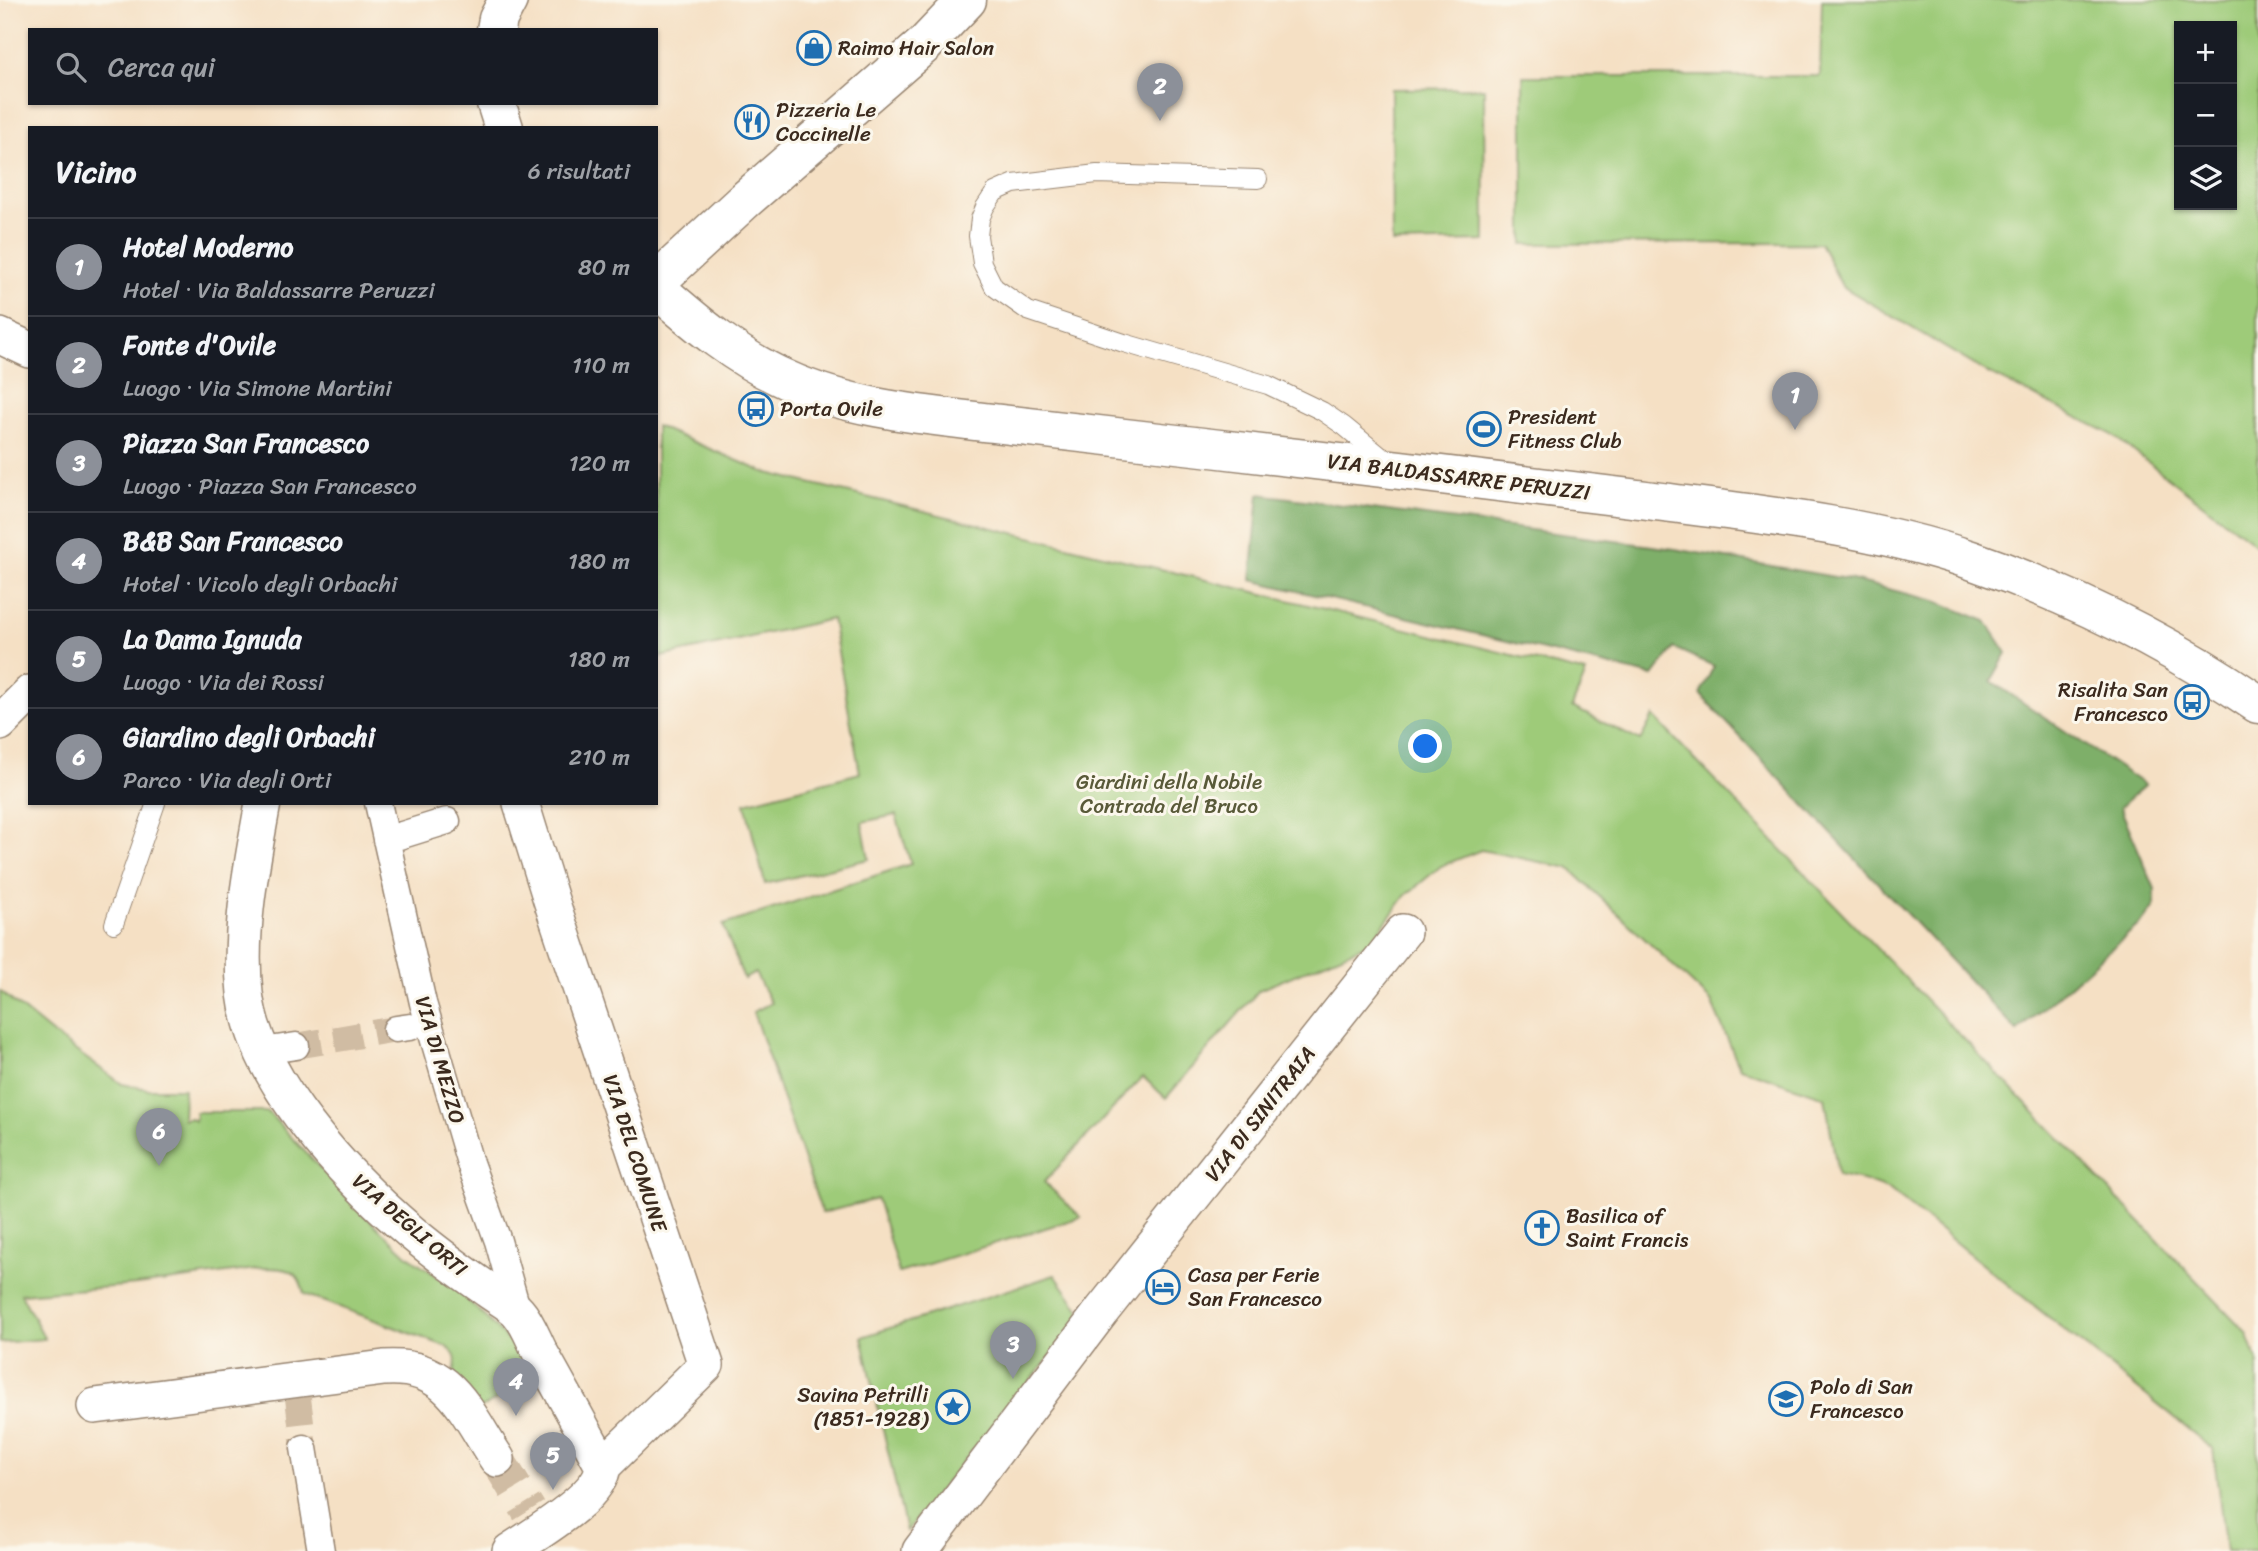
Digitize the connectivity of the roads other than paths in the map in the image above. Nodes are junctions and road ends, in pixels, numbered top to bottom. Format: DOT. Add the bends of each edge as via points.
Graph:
graph roads {
  1 [pos="508,0"];
  2 [pos="967,0"];
  3 [pos="496,28"];
  4 [pos="497,105"];
  5 [pos="503,126"];
  6 [pos="1258,178"];
  7 [pos="658,280"];
  8 [pos="658,290"];
  9 [pos="0,336"];
  10 [pos="28,349"];
  11 [pos="1395,469"];
  12 [pos="28,695"];
  13 [pos="2258,704"];
  14 [pos="0,723"];
  15 [pos="155,805"];
  16 [pos="263,805"];
  17 [pos="378,805"];
  18 [pos="523,805"];
  19 [pos="447,821"];
  20 [pos="386,840"];
  21 [pos="114,924"];
  22 [pos="1403,932"];
  23 [pos="518,1312"];
  24 [pos="95,1406"];
  25 [pos="304,1448"];
  26 [pos="497,1459"];
  27 [pos="603,1466"];
  28 [pos="321,1551"];
  29 [pos="510,1551"];
  30 [pos="920,1551"];
  1 -- 3 [label="street"];
  2 -- 7 [label="street" via="925,44"];
  4 -- 5 [label="street"];
  6 -- 11 [label="lane" via="1097,174 1013,184 995,192 980,219 982,263 994,287 1028,311 1268,385 1322,411"];
  8 -- 11 [label="street, VIA BALDASSARRE PERUZZI" via="756,365 789,382 851,401 930,415"];
  9 -- 10 [label="street"];
  11 -- 13 [label="street, VIA BALDASSARRE PERUZZI" via="1787,518 1926,547 2011,575 2088,608 2199,666"];
  12 -- 14 [label="street"];
  15 -- 21 [label="lane"];
  16 -- 23 [label="street, VIA DEGLI ORTI" via="243,969 251,1023 280,1049 279,1082 348,1173 413,1234"];
  17 -- 20 [label="street, VIA DI MEZZO"];
  18 -- 27 [label="street, VIA DEL COMUNE" via="706,1365"];
  19 -- 20 [label="street"];
  20 -- 23 [label="street, VIA DI MEZZO" via="409,1016 470,1163"];
  22 -- 30 [label="street, VIA DI SINITRAIA" via="1115,1295"];
  23 -- 27 [label="street, VIA DEGLI ORTI"];
  24 -- 26 [label="street" via="297,1389 400,1367 425,1372 448,1387"];
  25 -- 28 [label="street"];
  27 -- 29 [label="street" via="593,1488 535,1520"];
}
